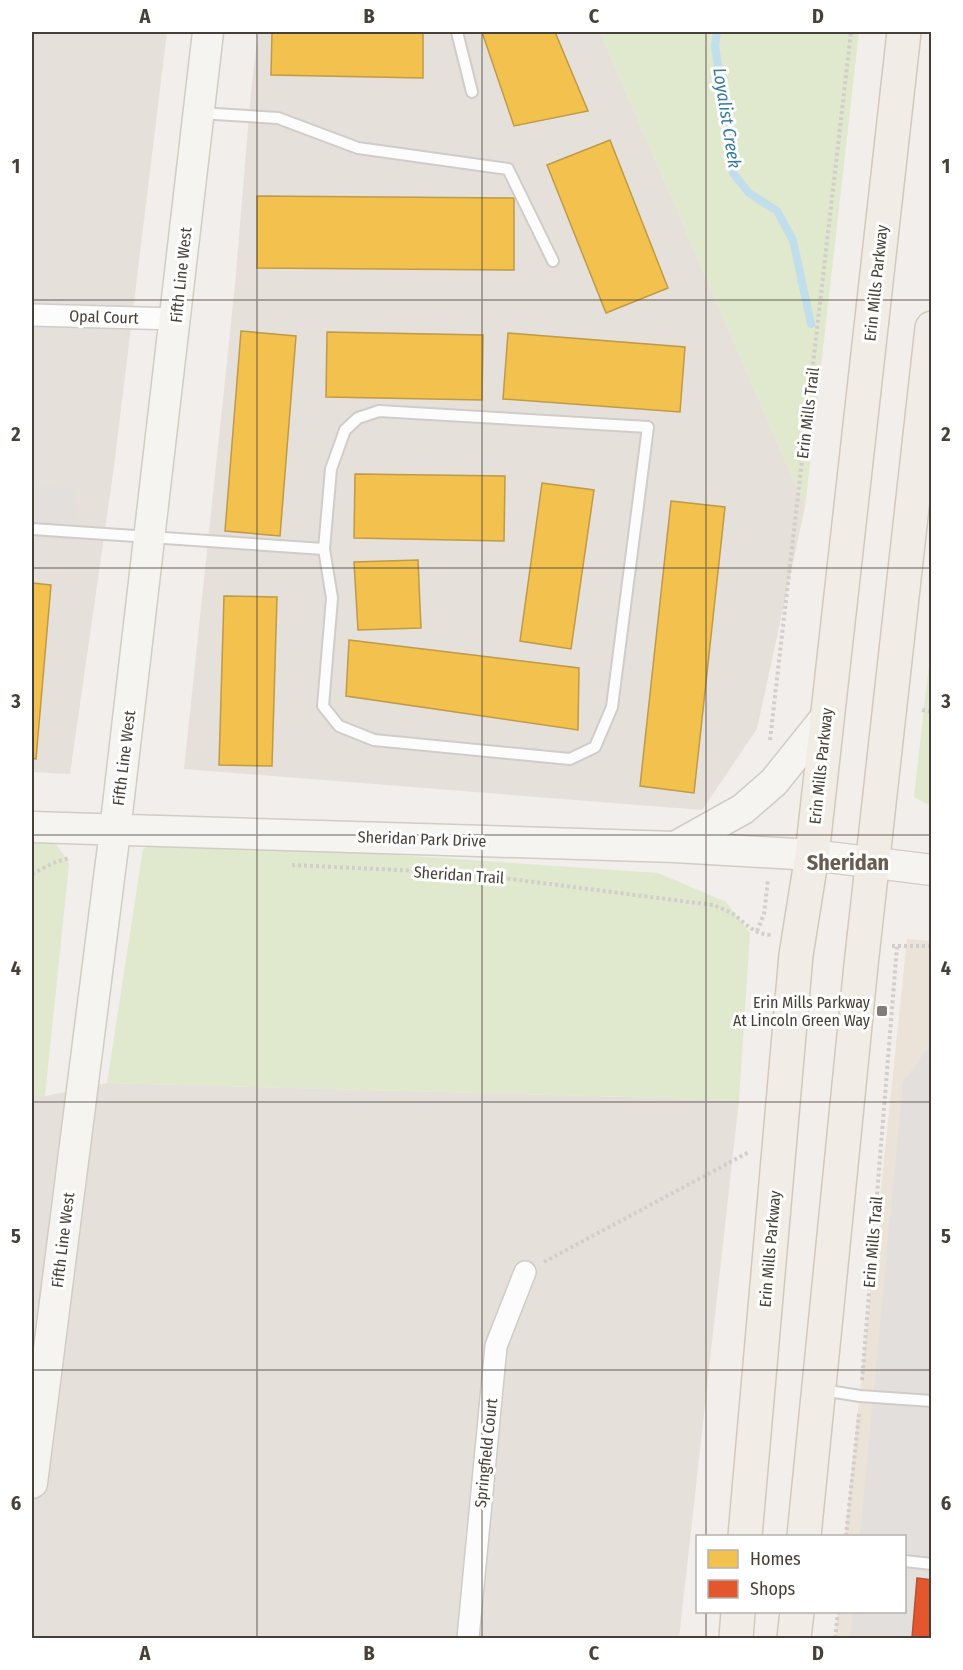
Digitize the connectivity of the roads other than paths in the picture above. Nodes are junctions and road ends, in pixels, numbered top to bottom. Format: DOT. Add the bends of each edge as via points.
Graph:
graph roads {
  1 [pos="208,32"];
  2 [pos="458,32"];
  3 [pos="904,32"];
  4 [pos="472,92"];
  5 [pos="199,113"];
  6 [pos="553,261"];
  7 [pos="32,315"];
  8 [pos="176,319"];
  9 [pos="932,328"];
  10 [pos="32,529"];
  11 [pos="150,537"];
  12 [pos="324,549"];
  13 [pos="826,717"];
  14 [pos="32,826"];
  15 [pos="115,831"];
  16 [pos="675,847"];
  17 [pos="812,855"];
  18 [pos="873,861"];
  19 [pos="932,870"];
  20 [pos="525,1272"];
  21 [pos="819,1390"];
  22 [pos="932,1401"];
  23 [pos="32,1483"];
  24 [pos="745,1535"];
  25 [pos="804,1535"];
  26 [pos="906,1561"];
  27 [pos="932,1564"];
  28 [pos="738,1613"];
  29 [pos="797,1613"];
  30 [pos="468,1638"];
  31 [pos="736,1638"];
  32 [pos="794,1638"];
  1 -- 5 [label="street, Fifth Line West"];
  2 -- 4 [label="lane"];
  3 -- 13 [label="main road, Erin Mills Parkway"];
  5 -- 6 [label="lane" via="278,118 358,148 508,169"];
  5 -- 8 [label="street, Fifth Line West"];
  7 -- 8 [label="street, Opal Court"];
  8 -- 11 [label="street, Fifth Line West"];
  9 -- 18 [label="main road"];
  10 -- 11 [label="lane"];
  11 -- 12 [label="lane"];
  11 -- 15 [label="street, Fifth Line West"];
  12 -- 12 [label="lane" via="332,469 345,430 358,418 379,411 648,427 612,707 595,747 570,759 374,740 339,726 323,706 332,598"];
  13 -- 16 [label="street" via="774,782 744,809"];
  13 -- 17 [label="main road, Erin Mills Parkway"];
  14 -- 15 [label="street, Sheridan Park Drive"];
  15 -- 16 [label="street, Sheridan Park Drive"];
  15 -- 23 [label="street, Fifth Line West"];
  16 -- 17 [label="street, Sheridan Park Drive"];
  17 -- 18 [label="street, Sheridan Park Drive"];
  17 -- 24 [label="main road, Erin Mills Parkway" via="796,955"];
  18 -- 19 [label="street, Sheridan Park Drive"];
  18 -- 21 [label="main road"];
  20 -- 30 [label="street, Springfield Court" via="496,1347"];
  21 -- 22 [label="lane"];
  21 -- 25 [label="main road"];
  26 -- 27 [label="lane"];
  28 -- 31 [label="main road"];
  29 -- 32 [label="main road"];
}
